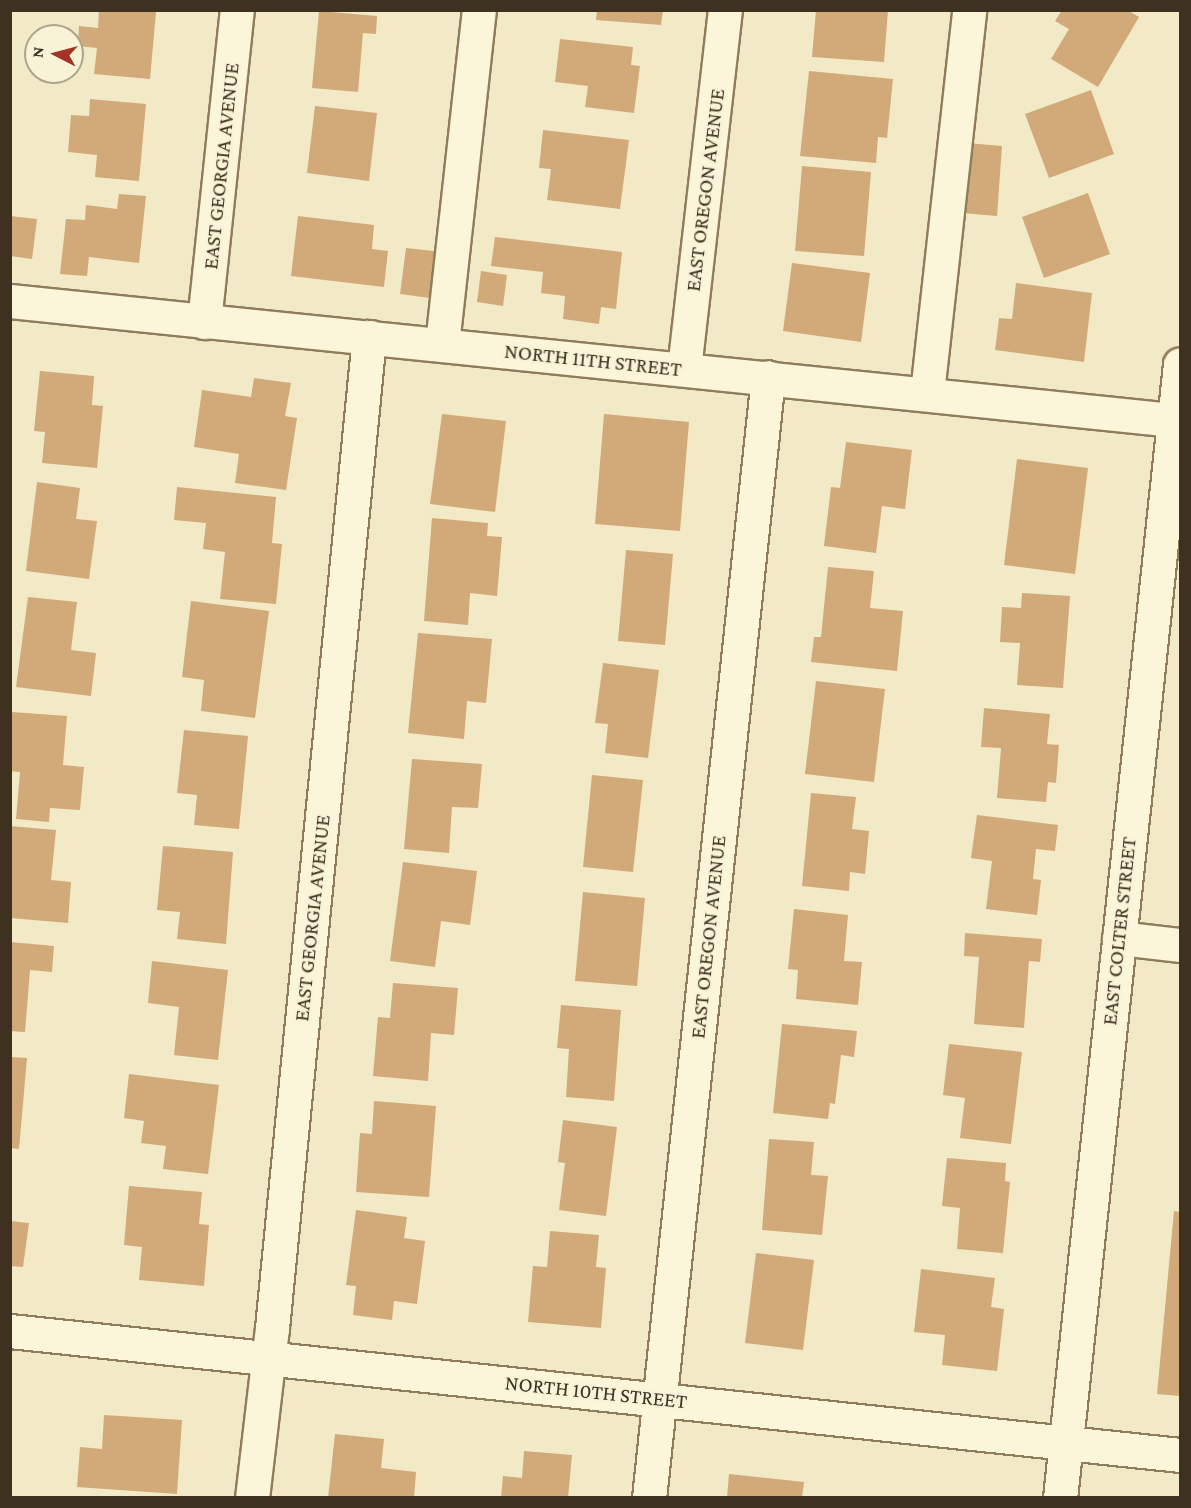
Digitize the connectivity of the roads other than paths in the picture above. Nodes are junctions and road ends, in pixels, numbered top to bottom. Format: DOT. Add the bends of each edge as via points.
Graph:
graph roads {
  1 [pos="237,10"];
  2 [pos="479,10"];
  3 [pos="726,10"];
  4 [pos="969,10"];
  5 [pos="10,301"];
  6 [pos="204,322"];
  7 [pos="369,337"];
  8 [pos="442,344"];
  9 [pos="1180,364"];
  10 [pos="684,369"];
  11 [pos="768,377"];
  12 [pos="927,393"];
  13 [pos="1178,418"];
  14 [pos="1119,938"];
  15 [pos="1180,945"];
  16 [pos="10,1331"];
  17 [pos="269,1358"];
  18 [pos="659,1399"];
  19 [pos="1065,1441"];
  20 [pos="1180,1455"];
  21 [pos="252,1497"];
  22 [pos="649,1497"];
  23 [pos="1060,1497"];
  1 -- 6 [label="street, EAST GEORGIA AVENUE"];
  2 -- 8 [label="street"];
  3 -- 10 [label="street, EAST OREGON AVENUE"];
  4 -- 12 [label="street"];
  5 -- 6 [label="street, NORTH 11TH STREET"];
  6 -- 7 [label="street, NORTH 11TH STREET"];
  7 -- 8 [label="street, NORTH 11TH STREET"];
  7 -- 17 [label="street, EAST GEORGIA AVENUE"];
  8 -- 10 [label="street, NORTH 11TH STREET"];
  9 -- 13 [label="street, EAST COLTER STREET"];
  10 -- 11 [label="street, NORTH 11TH STREET"];
  11 -- 12 [label="street, NORTH 11TH STREET"];
  11 -- 18 [label="street, EAST OREGON AVENUE"];
  12 -- 13 [label="street, NORTH 11TH STREET"];
  13 -- 14 [label="street, EAST COLTER STREET"];
  14 -- 15 [label="street"];
  14 -- 19 [label="street, EAST COLTER STREET"];
  16 -- 17 [label="street, NORTH 10TH STREET"];
  17 -- 18 [label="street, NORTH 10TH STREET"];
  17 -- 21 [label="street, EAST GEORGIA AVENUE"];
  18 -- 19 [label="street, NORTH 10TH STREET"];
  18 -- 22 [label="street, EAST OREGON AVENUE"];
  19 -- 20 [label="street, NORTH 10TH STREET"];
  19 -- 23 [label="street, EAST COLTER STREET"];
}
